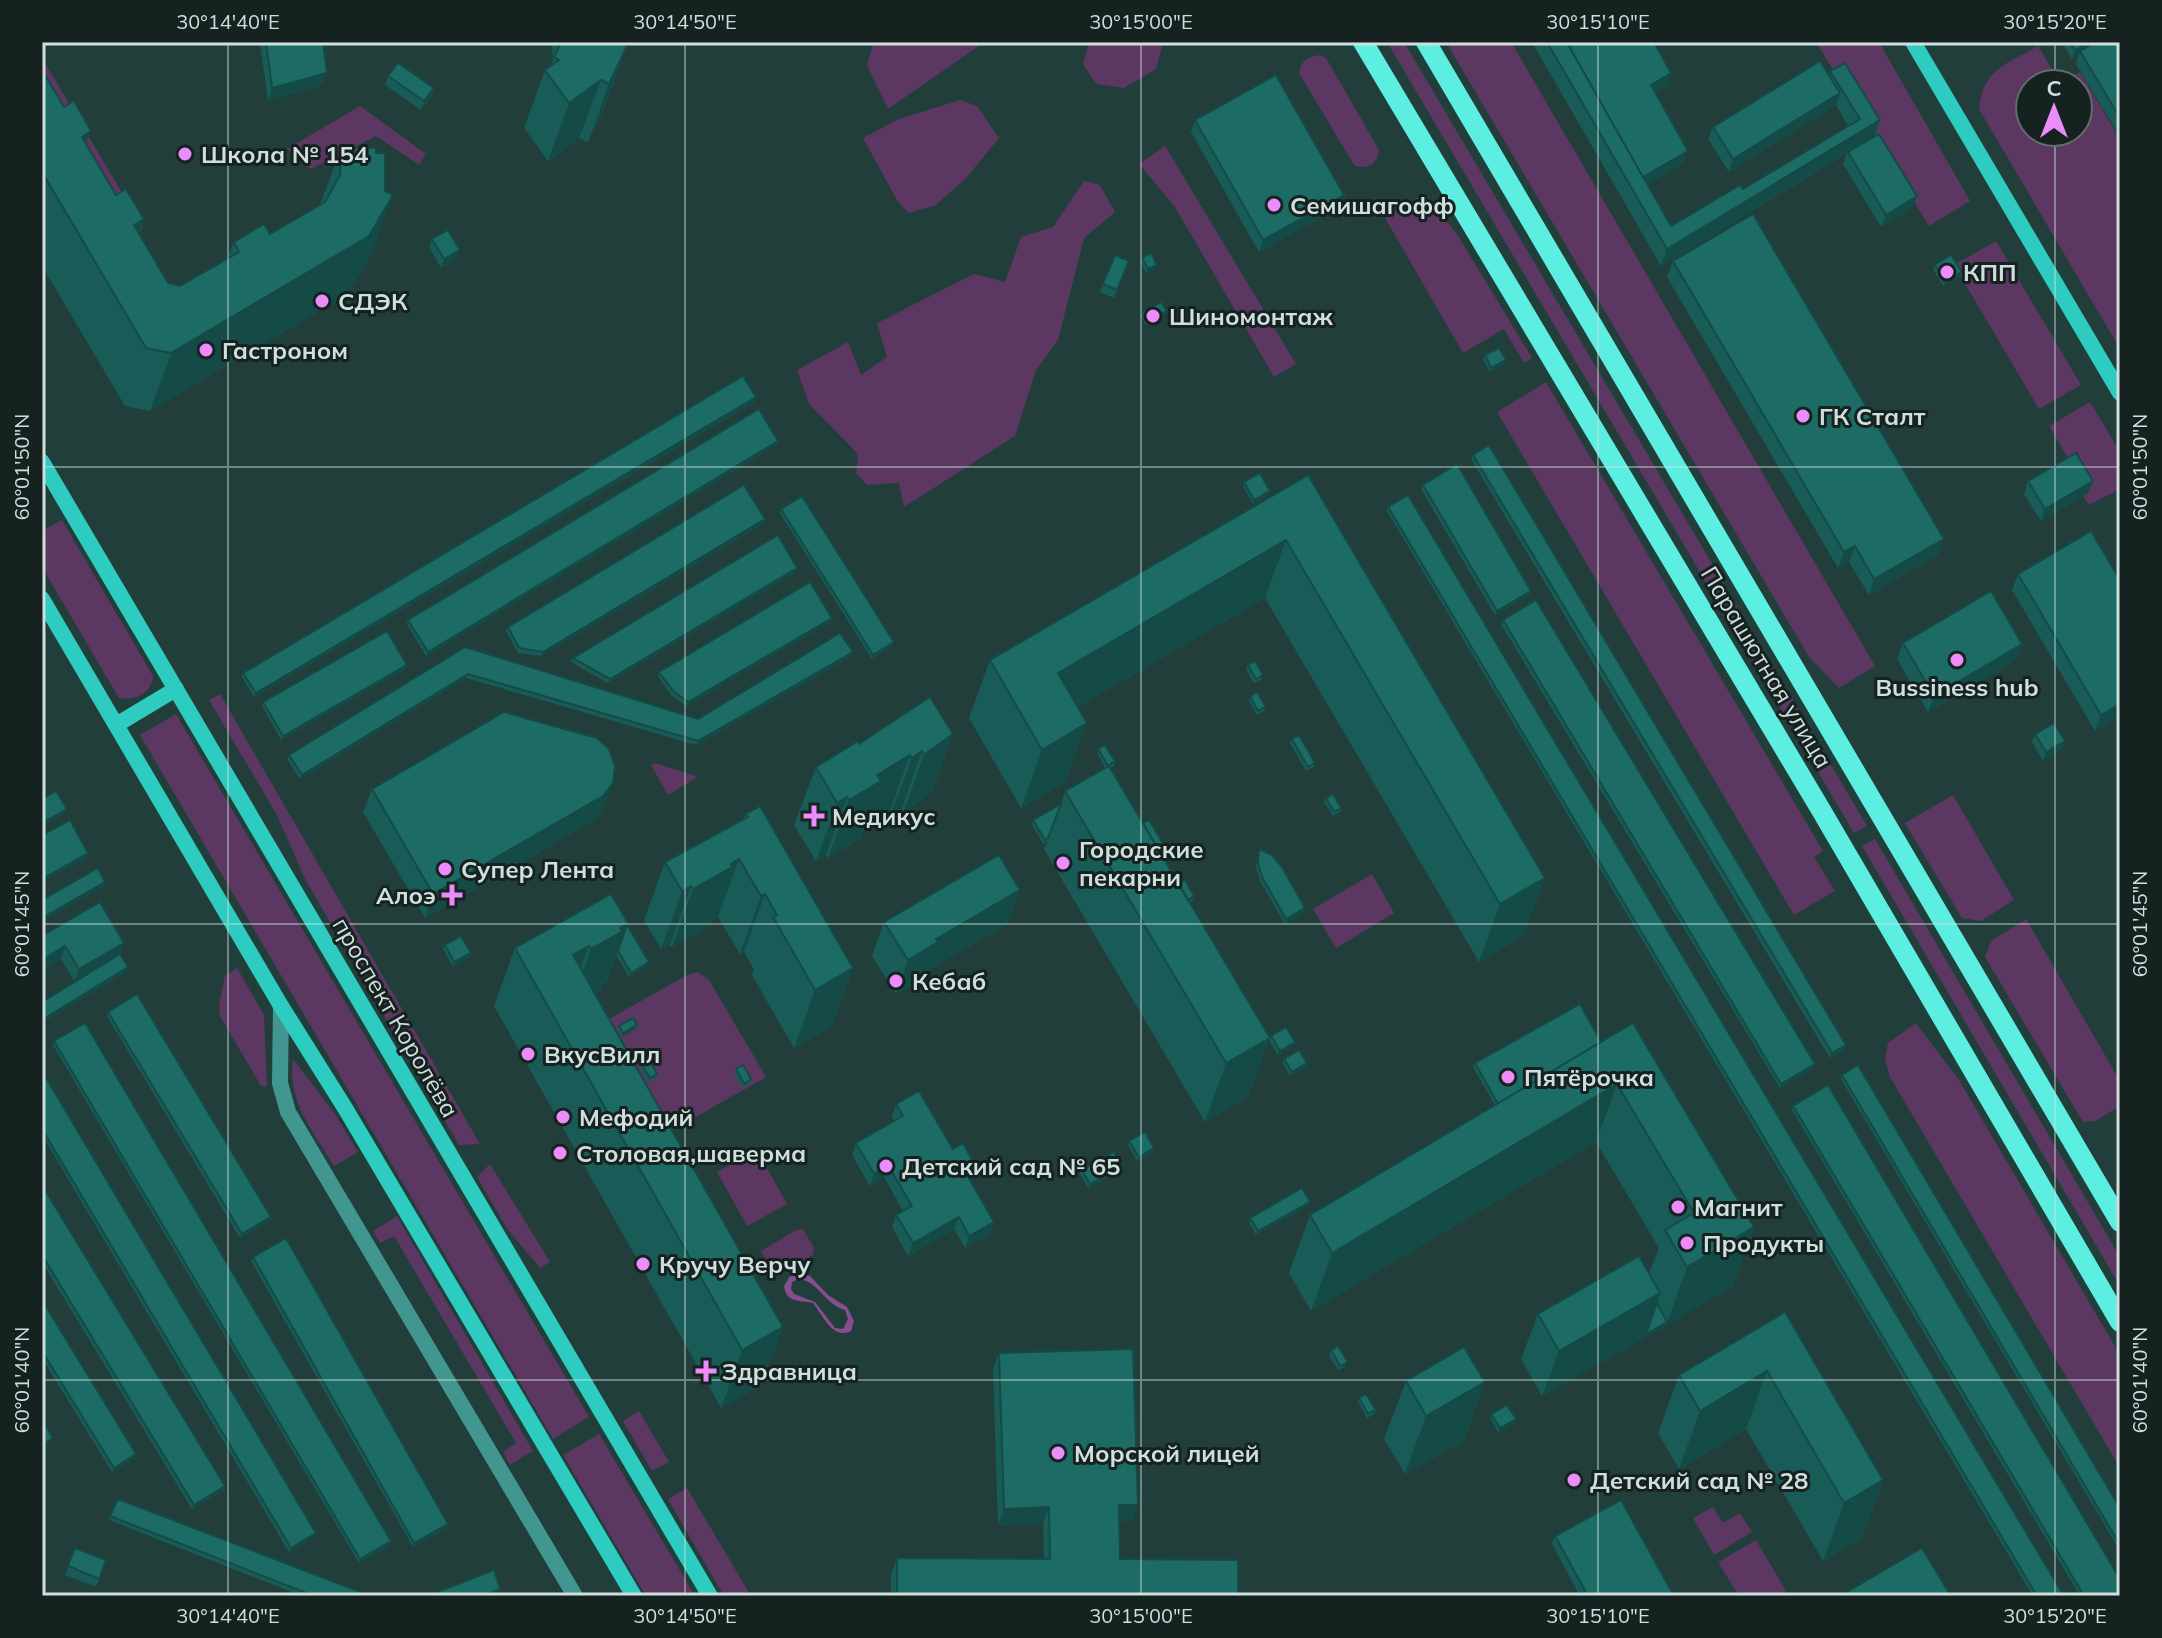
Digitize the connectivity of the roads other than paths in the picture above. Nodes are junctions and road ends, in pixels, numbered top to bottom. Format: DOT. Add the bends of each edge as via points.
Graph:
graph roads {
  1 [pos="1363,42"];
  2 [pos="1426,42"];
  3 [pos="1913,42"];
  4 [pos="2120,393"];
  5 [pos="42,462"];
  6 [pos="42,599"];
  7 [pos="176,689"];
  8 [pos="116,725"];
  9 [pos="281,1006"];
  10 [pos="2120,1222"];
  11 [pos="2120,1322"];
  12 [pos="575,1596"];
  13 [pos="634,1596"];
  14 [pos="710,1596"];
  1 -- 11 [label="main road, Парашютная улица"];
  2 -- 10 [label="main road, Парашютная улица"];
  3 -- 4 [label="street"];
  5 -- 7 [label="street, проспект Королёва"];
  6 -- 8 [label="street"];
  7 -- 8 [label="street"];
  7 -- 14 [label="street, проспект Королёва"];
  8 -- 9 [label="street"];
  9 -- 12 [label="street" via="280,1083 288,1112"];
  9 -- 13 [label="street"];
}
